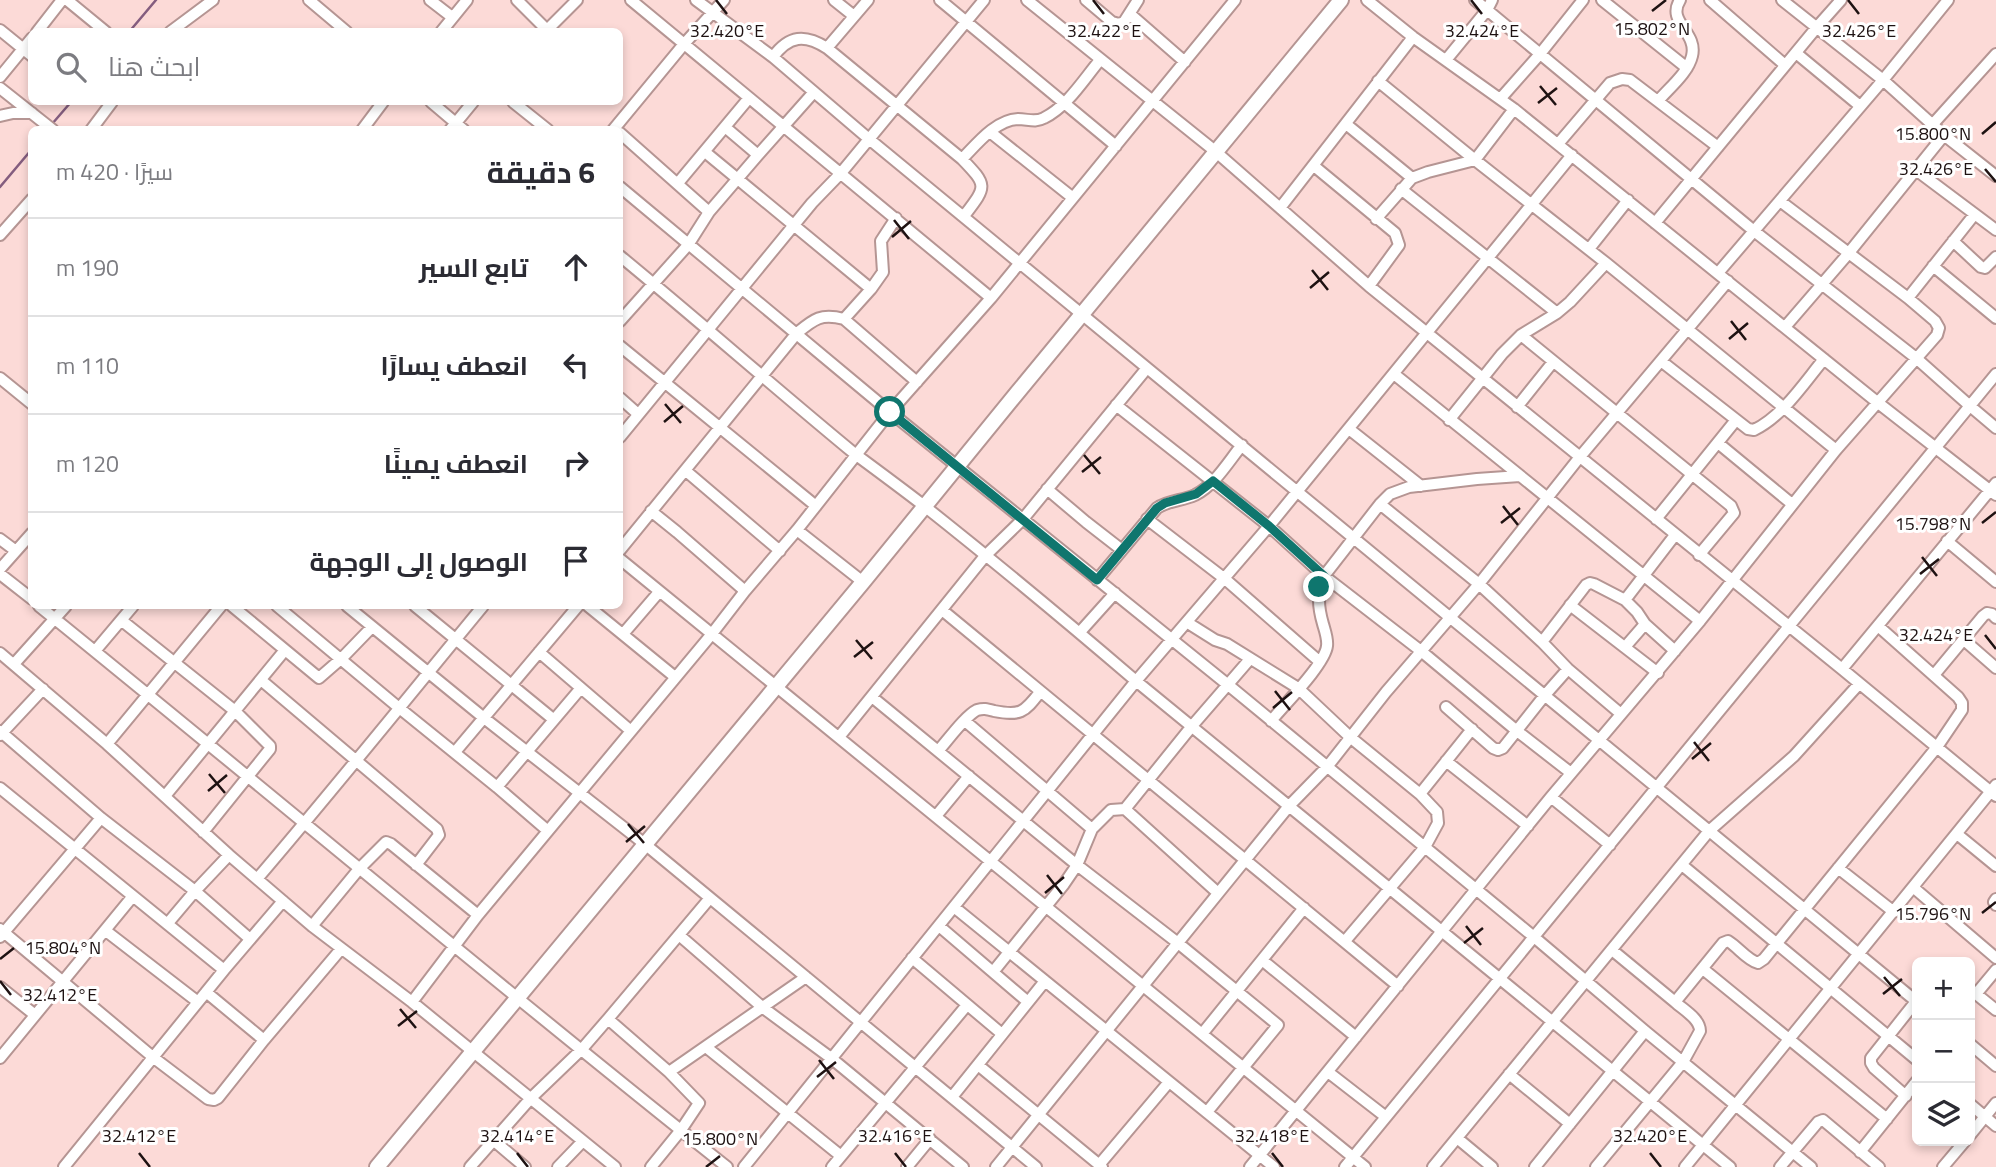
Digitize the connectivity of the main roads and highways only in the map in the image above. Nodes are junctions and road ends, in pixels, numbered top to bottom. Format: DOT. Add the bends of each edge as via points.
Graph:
graph roads {
  1 [pos="1341,0"];
  2 [pos="377,1167"];
  1 -- 2 [label="main road"];
}
